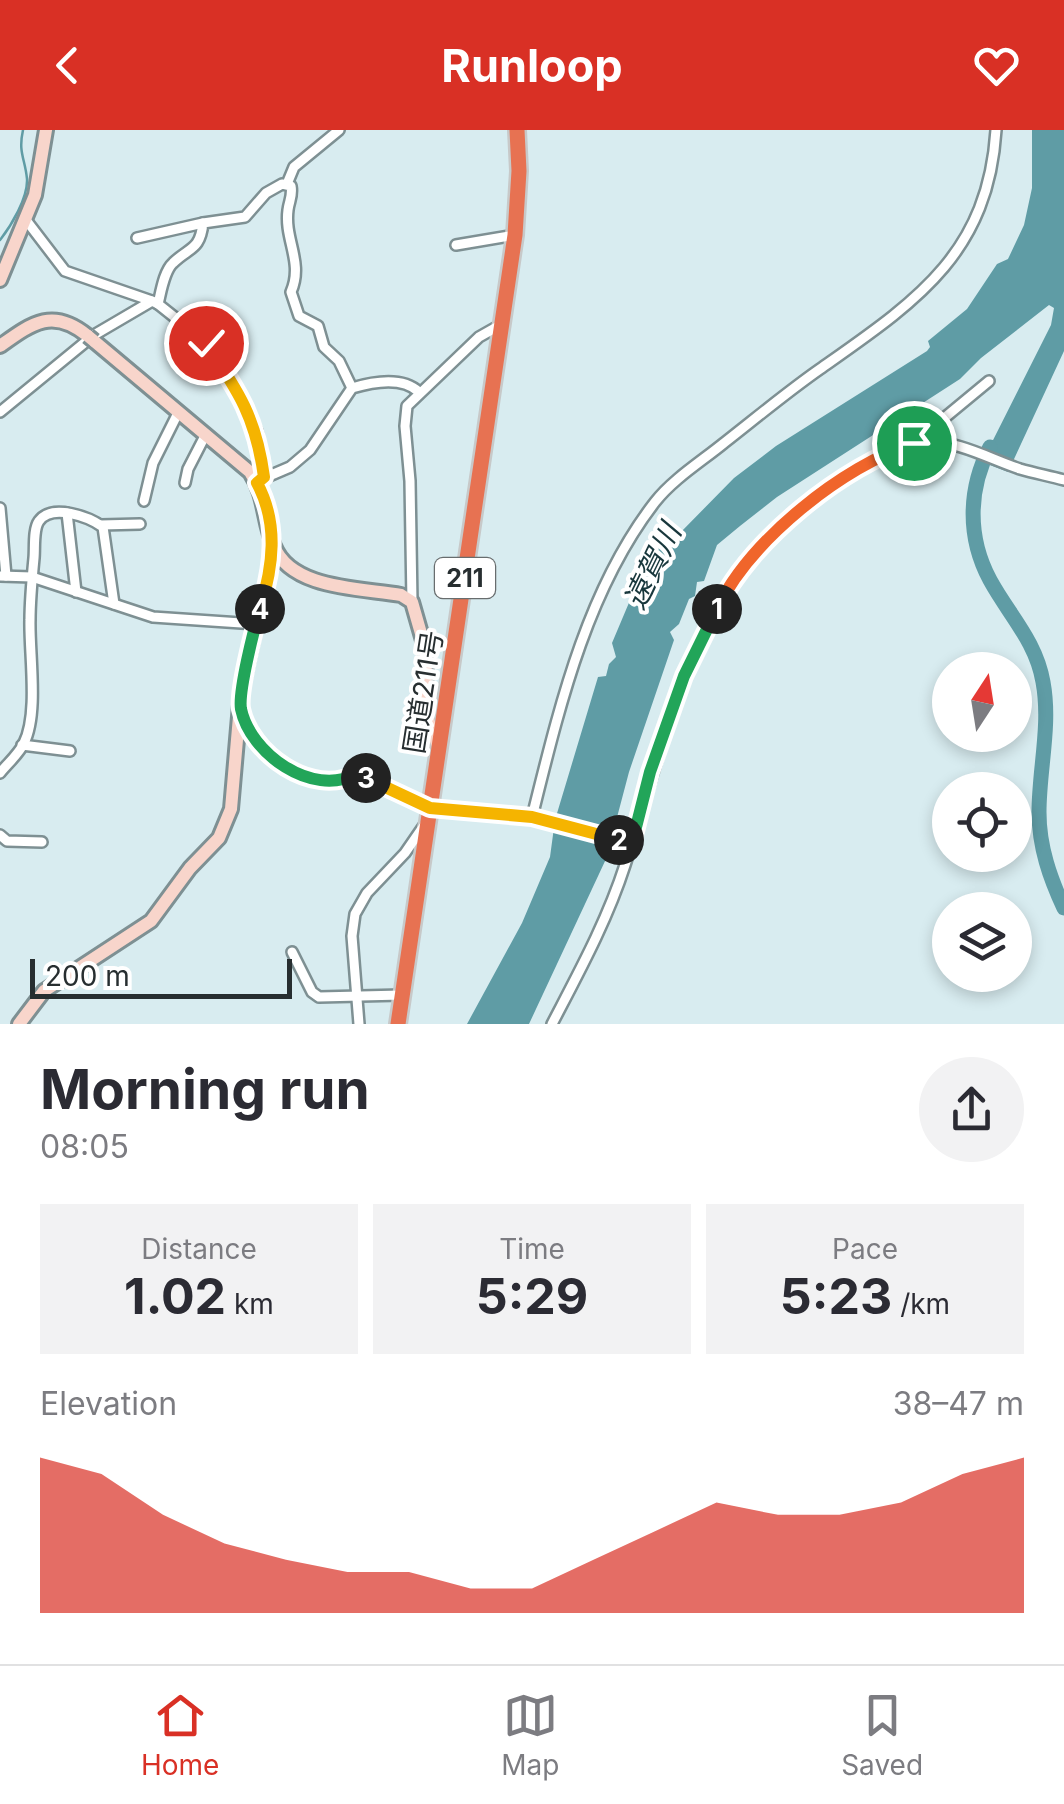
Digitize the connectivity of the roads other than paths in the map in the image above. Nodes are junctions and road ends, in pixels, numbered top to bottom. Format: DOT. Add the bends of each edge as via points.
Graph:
graph roads {
  1 [pos="46,130"];
  2 [pos="339,130"];
  3 [pos="516,130"];
  4 [pos="996,130"];
  5 [pos="287,184"];
  6 [pos="26,220"];
  7 [pos="203,223"];
  8 [pos="515,235"];
  9 [pos="137,238"];
  10 [pos="456,245"];
  11 [pos="0,280"];
  12 [pos="155,303"];
  13 [pos="502,324"];
  14 [pos="0,346"];
  15 [pos="990,381"];
  16 [pos="352,388"];
  17 [pos="419,392"];
  18 [pos="178,410"];
  19 [pos="0,412"];
  20 [pos="206,434"];
  21 [pos="914,443"];
  22 [pos="260,480"];
  23 [pos="1064,480"];
  24 [pos="185,482"];
  25 [pos="144,501"];
  26 [pos="0,508"];
  27 [pos="66,513"];
  28 [pos="1,523"];
  29 [pos="140,524"];
  30 [pos="101,526"];
  31 [pos="274,549"];
  32 [pos="3,576"];
  33 [pos="32,577"];
  34 [pos="76,592"];
  35 [pos="412,602"];
  36 [pos="114,604"];
  37 [pos="256,624"];
  38 [pos="240,705"];
  39 [pos="22,746"];
  40 [pos="439,748"];
  41 [pos="70,751"];
  42 [pos="0,773"];
  43 [pos="430,813"];
  44 [pos="534,818"];
  45 [pos="0,836"];
  46 [pos="42,842"];
  47 [pos="629,842"];
  48 [pos="292,952"];
  49 [pos="402,995"];
  50 [pos="357,996"];
  51 [pos="19,1024"];
  52 [pos="359,1024"];
  53 [pos="398,1024"];
  54 [pos="552,1024"];
  1 -- 6 [label="street"];
  2 -- 5 [label="street" via="294,167"];
  3 -- 8 [label="highway, 国道211号 / 211"];
  4 -- 44 [label="street" via="979,211 935,280 681,478 643,520 589,624 553,732"];
  5 -- 7 [label="street" via="272,188 245,216"];
  5 -- 16 [label="street" via="293,190 288,228 297,270 291,292 300,316 318,326"];
  6 -- 11 [label="street"];
  6 -- 12 [label="street" via="65,271"];
  7 -- 9 [label="street"];
  7 -- 12 [label="street" via="191,252 171,264"];
  8 -- 10 [label="street"];
  8 -- 13 [label="highway, 国道211号 / 211"];
  12 -- 19 [label="street" via="94,335"];
  12 -- 22 [label="street" via="206,343 224,370 257,431"];
  13 -- 17 [label="street" via="479,336"];
  13 -- 40 [label="highway, 国道211号 / 211"];
  14 -- 18 [label="street" via="26,328 68,322"];
  15 -- 21 [label="street"];
  16 -- 17 [label="street" via="386,382"];
  16 -- 22 [label="street" via="310,450"];
  17 -- 35 [label="street" via="404,415"];
  18 -- 20 [label="street"];
  18 -- 25 [label="street"];
  20 -- 22 [label="street"];
  20 -- 24 [label="street"];
  21 -- 23 [label="street" via="948,444"];
  21 -- 47 [label="street" via="827,490 742,570 684,676"];
  22 -- 31 [label="street"];
  26 -- 28 [label="street"];
  27 -- 30 [label="street"];
  27 -- 33 [label="street" via="39,521"];
  27 -- 34 [label="street"];
  28 -- 32 [label="street"];
  29 -- 30 [label="street"];
  30 -- 36 [label="street"];
  31 -- 35 [label="street" via="306,577 401,594"];
  31 -- 37 [label="street"];
  32 -- 33 [label="street"];
  33 -- 34 [label="street"];
  33 -- 39 [label="street" via="33,670"];
  34 -- 36 [label="street"];
  35 -- 40 [label="street" via="426,652 425,713"];
  36 -- 37 [label="street" via="173,620"];
  37 -- 38 [label="street"];
  38 -- 43 [label="street" via="249,734 306,778 362,776"];
  38 -- 51 [label="street" via="230,809 219,838 151,921 44,990"];
  39 -- 41 [label="street"];
  39 -- 42 [label="street"];
  40 -- 43 [label="highway, 国道211号 / 211"];
  43 -- 44 [label="street"];
  43 -- 49 [label="highway, 国道211号 / 211"];
  43 -- 50 [label="street" via="359,904 352,936"];
  44 -- 47 [label="street"];
  45 -- 46 [label="street"];
  47 -- 54 [label="street" via="608,913"];
  48 -- 50 [label="street" via="320,998"];
  49 -- 50 [label="street"];
  49 -- 53 [label="highway, 国道211号 / 211"];
  50 -- 52 [label="street"];
}
